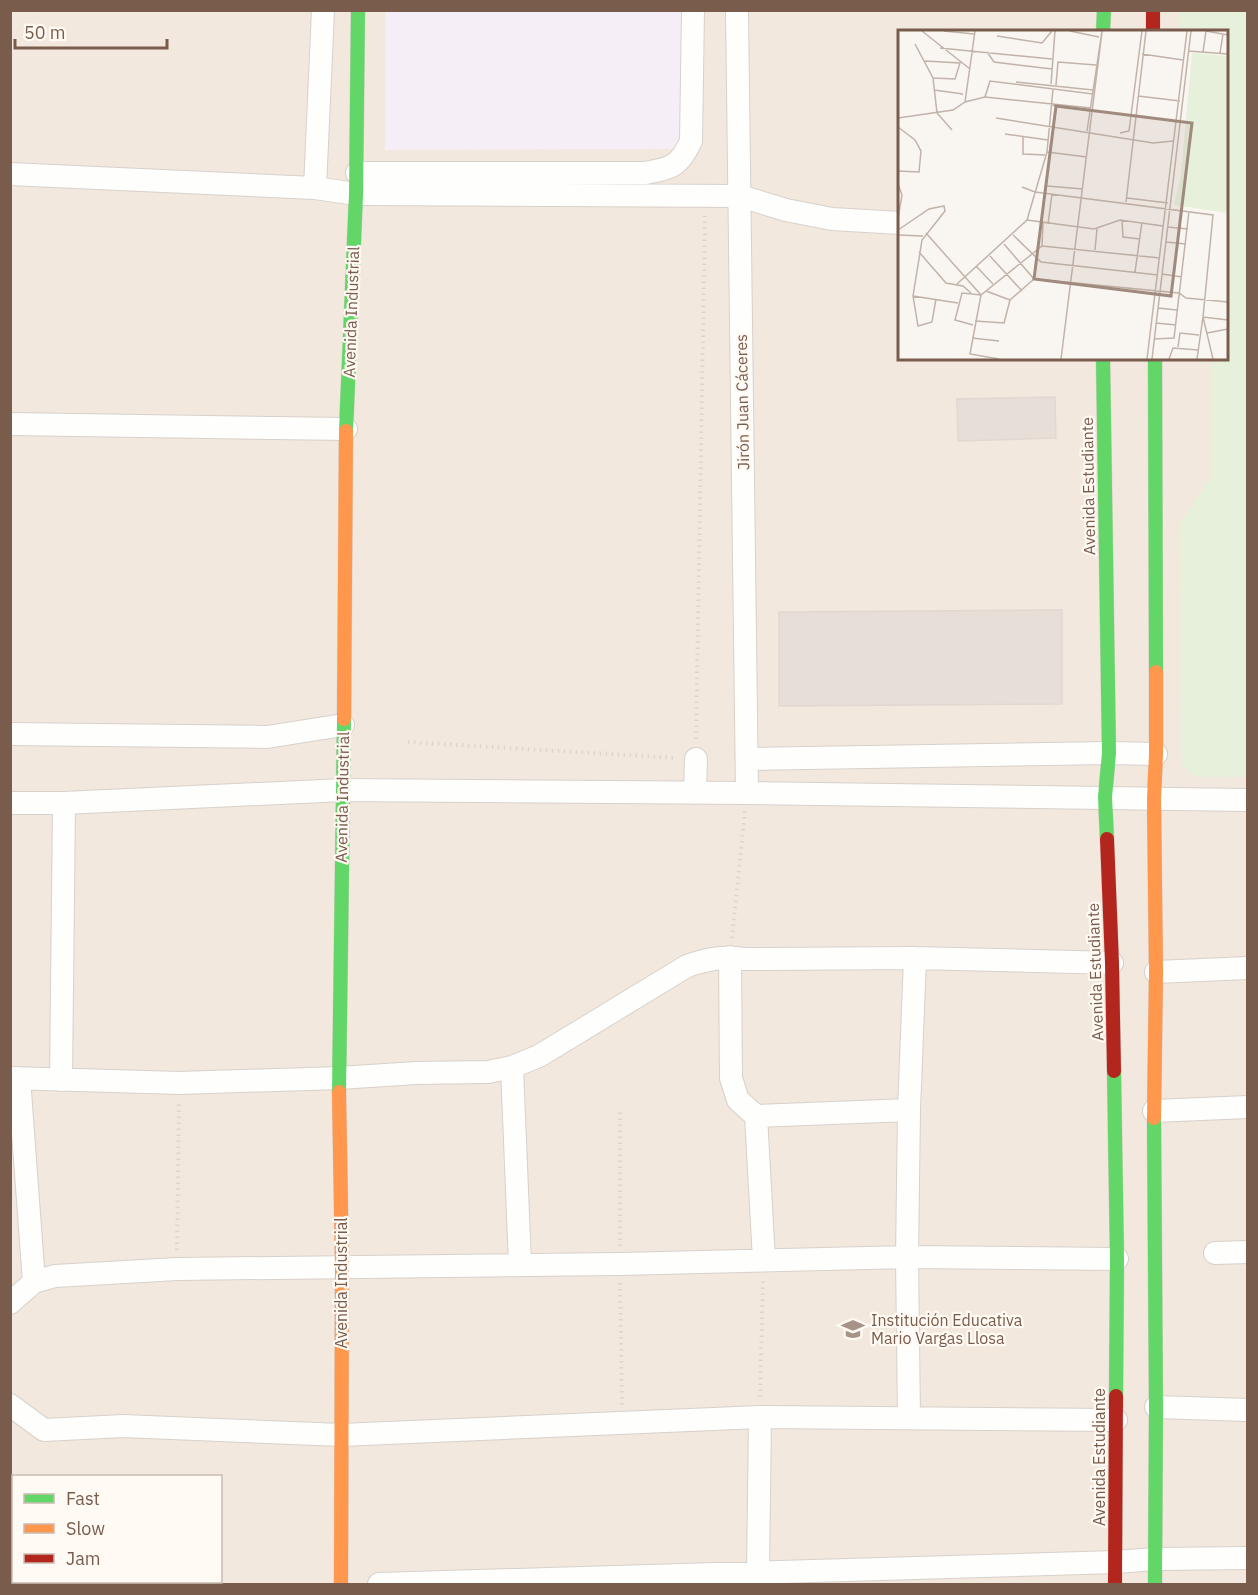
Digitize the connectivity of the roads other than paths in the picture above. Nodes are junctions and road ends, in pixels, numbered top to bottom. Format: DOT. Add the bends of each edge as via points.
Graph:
graph roads {
  1 [pos="323,10"];
  2 [pos="358,10"];
  3 [pos="693,10"];
  4 [pos="737,10"];
  5 [pos="1104,10"];
  6 [pos="1153,10"];
  7 [pos="1103,30"];
  8 [pos="1152,30"];
  9 [pos="10,174"];
  10 [pos="357,183"];
  11 [pos="315,188"];
  12 [pos="740,196"];
  13 [pos="898,223"];
  14 [pos="1103,360"];
  15 [pos="1155,360"];
  16 [pos="10,424"];
  17 [pos="346,429"];
  18 [pos="343,724"];
  19 [pos="10,734"];
  20 [pos="1109,753"];
  21 [pos="1156,754"];
  22 [pos="696,759"];
  23 [pos="747,759"];
  24 [pos="343,790"];
  25 [pos="695,793"];
  26 [pos="747,793"];
  27 [pos="1105,797"];
  28 [pos="1154,799"];
  29 [pos="1248,800"];
  30 [pos="10,803"];
  31 [pos="64,803"];
  32 [pos="730,957"];
  33 [pos="915,958"];
  34 [pos="1112,963"];
  35 [pos="1248,968"];
  36 [pos="1156,972"];
  37 [pos="512,1067"];
  38 [pos="15,1078"];
  39 [pos="339,1078"];
  40 [pos="61,1080"];
  41 [pos="1248,1107"];
  42 [pos="909,1110"];
  43 [pos="1154,1111"];
  44 [pos="756,1116"];
  45 [pos="1248,1252"];
  46 [pos="1215,1253"];
  47 [pos="907,1257"];
  48 [pos="1117,1259"];
  49 [pos="764,1260"];
  50 [pos="519,1264"];
  51 [pos="342,1267"];
  52 [pos="34,1282"];
  53 [pos="10,1303"];
  54 [pos="10,1405"];
  55 [pos="1156,1407"];
  56 [pos="1248,1410"];
  57 [pos="760,1417"];
  58 [pos="909,1418"];
  59 [pos="1116,1420"];
  60 [pos="340,1435"];
  61 [pos="1248,1558"];
  62 [pos="1155,1559"];
  63 [pos="1116,1562"];
  64 [pos="758,1574"];
  65 [pos="342,1584"];
  66 [pos="379,1584"];
  67 [pos="1116,1584"];
  68 [pos="1155,1584"];
  1 -- 11 [label="street"];
  2 -- 10 [label="street, Avenida Industrial"];
  3 -- 10 [label="street" via="691,141 683,158 668,169"];
  4 -- 12 [label="street, Jirón Juan Cáceres"];
  5 -- 7 [label="street"];
  6 -- 8 [label="street"];
  9 -- 11 [label="street"];
  10 -- 11 [label="street"];
  10 -- 12 [label="street"];
  10 -- 17 [label="street, Avenida Industrial"];
  12 -- 13 [label="street" via="832,219"];
  12 -- 23 [label="street, Jirón Juan Cáceres"];
  14 -- 20 [label="street, Avenida Estudiante"];
  15 -- 21 [label="street"];
  16 -- 17 [label="street"];
  17 -- 18 [label="street, Avenida Industrial"];
  18 -- 19 [label="street" via="267,737"];
  18 -- 24 [label="street, Avenida Industrial"];
  20 -- 21 [label="street"];
  20 -- 23 [label="street"];
  20 -- 27 [label="street, Avenida Estudiante"];
  21 -- 28 [label="street"];
  22 -- 25 [label="street"];
  23 -- 26 [label="street, Jirón Juan Cáceres"];
  24 -- 25 [label="street"];
  24 -- 31 [label="street"];
  24 -- 39 [label="street, Avenida Industrial"];
  25 -- 26 [label="street"];
  26 -- 27 [label="street"];
  27 -- 28 [label="street"];
  27 -- 34 [label="street, Avenida Estudiante"];
  28 -- 29 [label="street"];
  28 -- 36 [label="street"];
  30 -- 31 [label="street"];
  31 -- 40 [label="street"];
  32 -- 33 [label="street"];
  32 -- 37 [label="street" via="687,966 540,1056"];
  32 -- 44 [label="street" via="731,1078 738,1100"];
  33 -- 34 [label="street"];
  33 -- 42 [label="street"];
  34 -- 48 [label="street, Avenida Estudiante"];
  35 -- 36 [label="street"];
  36 -- 43 [label="street"];
  37 -- 39 [label="street" via="488,1072"];
  37 -- 50 [label="street"];
  38 -- 40 [label="street"];
  38 -- 52 [label="street"];
  39 -- 40 [label="street" via="179,1083"];
  39 -- 51 [label="street, Avenida Industrial"];
  41 -- 43 [label="street"];
  42 -- 44 [label="street"];
  42 -- 47 [label="street"];
  43 -- 55 [label="street"];
  44 -- 49 [label="street"];
  45 -- 46 [label="street"];
  47 -- 48 [label="street"];
  47 -- 49 [label="street"];
  47 -- 58 [label="street"];
  48 -- 59 [label="street, Avenida Estudiante"];
  49 -- 50 [label="street"];
  50 -- 51 [label="street"];
  51 -- 52 [label="street" via="177,1269 55,1276"];
  51 -- 60 [label="street, Avenida Industrial"];
  52 -- 53 [label="street"];
  54 -- 60 [label="street" via="44,1430 123,1426"];
  55 -- 56 [label="street"];
  55 -- 62 [label="street"];
  57 -- 58 [label="street"];
  57 -- 60 [label="street"];
  57 -- 64 [label="street"];
  58 -- 59 [label="street"];
  59 -- 63 [label="street, Avenida Estudiante"];
  60 -- 65 [label="street, Avenida Industrial"];
  61 -- 62 [label="street"];
  62 -- 63 [label="street"];
  62 -- 68 [label="street"];
  63 -- 64 [label="street"];
  63 -- 67 [label="street, Avenida Estudiante"];
  64 -- 66 [label="street"];
}
